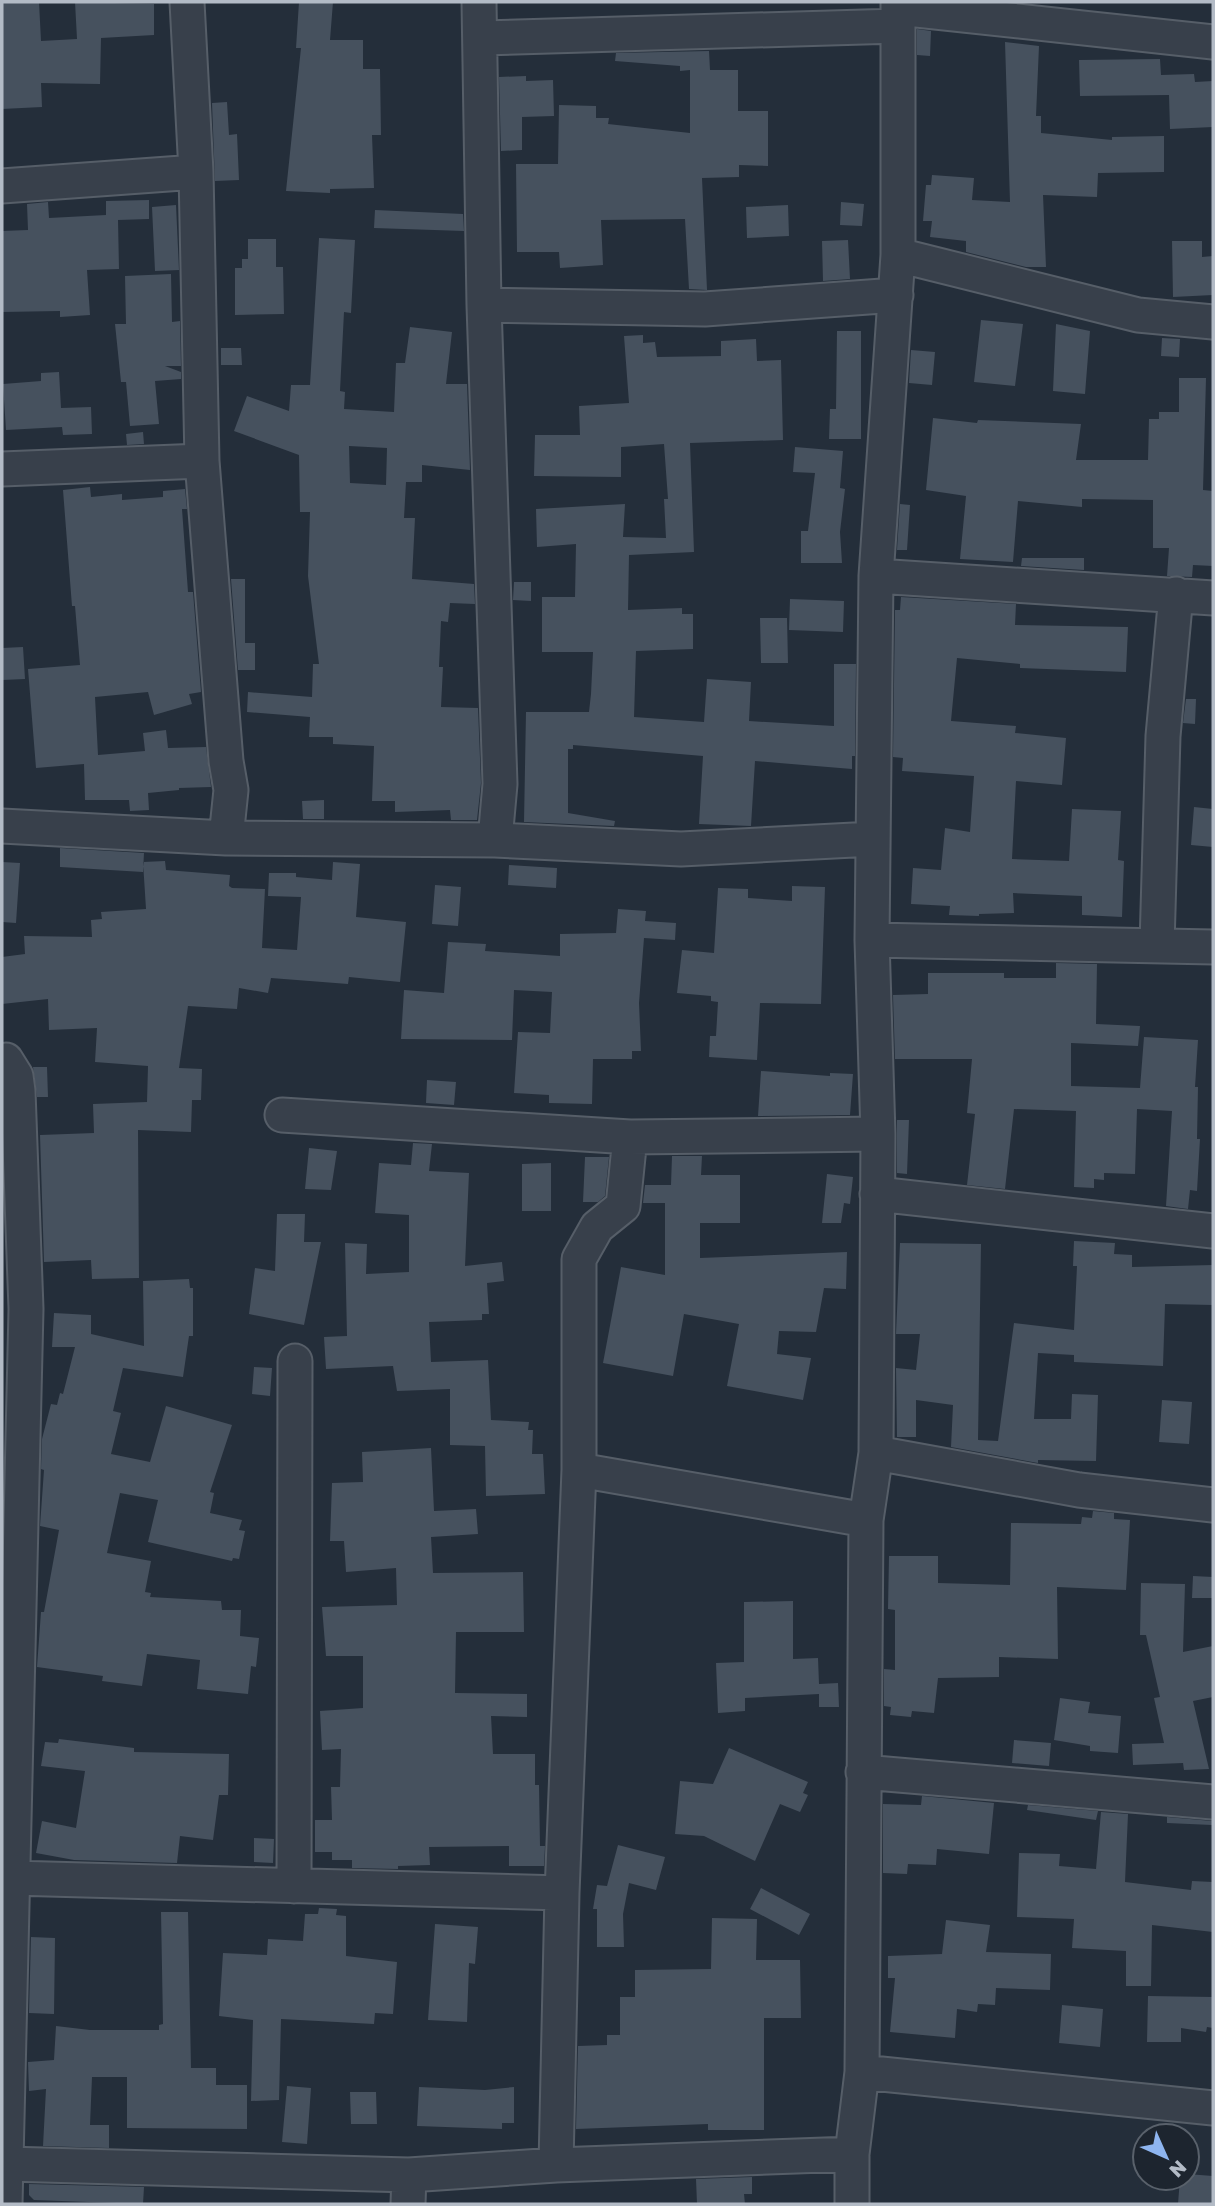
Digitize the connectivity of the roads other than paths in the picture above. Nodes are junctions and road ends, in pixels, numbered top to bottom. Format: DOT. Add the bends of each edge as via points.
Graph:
graph roads {
  1 [pos="187,2"];
  2 [pos="479,2"];
  3 [pos="898,12"];
  4 [pos="482,38"];
  5 [pos="1213,41"];
  6 [pos="196,172"];
  7 [pos="2,187"];
  8 [pos="898,255"];
  9 [pos="896,295"];
  10 [pos="484,305"];
  11 [pos="1213,321"];
  12 [pos="202,461"];
  13 [pos="2,469"];
  14 [pos="876,576"];
  15 [pos="1176,594"];
  16 [pos="1213,598"];
  17 [pos="2,826"];
  18 [pos="226,838"];
  19 [pos="873,839"];
  20 [pos="495,840"];
  21 [pos="872,940"];
  22 [pos="1157,945"];
  23 [pos="1213,947"];
  24 [pos="2,1061"];
  25 [pos="282,1115"];
  26 [pos="878,1134"];
  27 [pos="630,1137"];
  28 [pos="877,1194"];
  29 [pos="1213,1231"];
  30 [pos="295,1361"];
  31 [pos="876,1453"];
  32 [pos="579,1470"];
  33 [pos="1213,1505"];
  34 [pos="866,1520"];
  35 [pos="863,1772"];
  36 [pos="1213,1802"];
  37 [pos="12,1878"];
  38 [pos="294,1886"];
  39 [pos="562,1893"];
  40 [pos="862,2072"];
  41 [pos="1213,2108"];
  42 [pos="852,2154"];
  43 [pos="6,2164"];
  44 [pos="556,2165"];
  45 [pos="408,2190"];
  46 [pos="5,2204"];
  47 [pos="852,2204"];
  1 -- 6 [label="street"];
  2 -- 4 [label="street"];
  3 -- 4 [label="street"];
  3 -- 5 [label="street"];
  3 -- 8 [label="street"];
  4 -- 10 [label="street"];
  6 -- 7 [label="street"];
  6 -- 12 [label="street"];
  8 -- 9 [label="street"];
  8 -- 11 [label="street" via="1138,315"];
  9 -- 10 [label="street" via="705,309"];
  9 -- 14 [label="street"];
  10 -- 20 [label="street" via="500,783"];
  12 -- 13 [label="street"];
  12 -- 18 [label="street" via="231,790"];
  14 -- 15 [label="street"];
  14 -- 19 [label="street"];
  15 -- 16 [label="street"];
  15 -- 22 [label="street" via="1163,736"];
  17 -- 18 [label="street"];
  18 -- 20 [label="street"];
  19 -- 20 [label="street" via="681,849"];
  19 -- 21 [label="street"];
  21 -- 22 [label="street"];
  21 -- 26 [label="street"];
  22 -- 23 [label="street"];
  24 -- 37 [label="street" via="6,1060 16,1076 18,1091 26,1309"];
  25 -- 27 [label="street"];
  26 -- 27 [label="street"];
  26 -- 28 [label="street"];
  27 -- 32 [label="street" via="623,1206 597,1227 579,1259"];
  28 -- 29 [label="street"];
  28 -- 31 [label="street"];
  30 -- 38 [label="street"];
  31 -- 33 [label="street" via="1079,1490"];
  31 -- 34 [label="street"];
  32 -- 34 [label="street"];
  32 -- 39 [label="street"];
  34 -- 35 [label="street"];
  35 -- 36 [label="street"];
  35 -- 40 [label="street"];
  37 -- 38 [label="street"];
  37 -- 43 [label="street"];
  38 -- 39 [label="street"];
  39 -- 44 [label="street"];
  40 -- 41 [label="street"];
  40 -- 42 [label="street"];
  42 -- 44 [label="street"];
  42 -- 47 [label="street"];
  43 -- 45 [label="street"];
  43 -- 46 [label="street"];
  44 -- 45 [label="street"];
}
